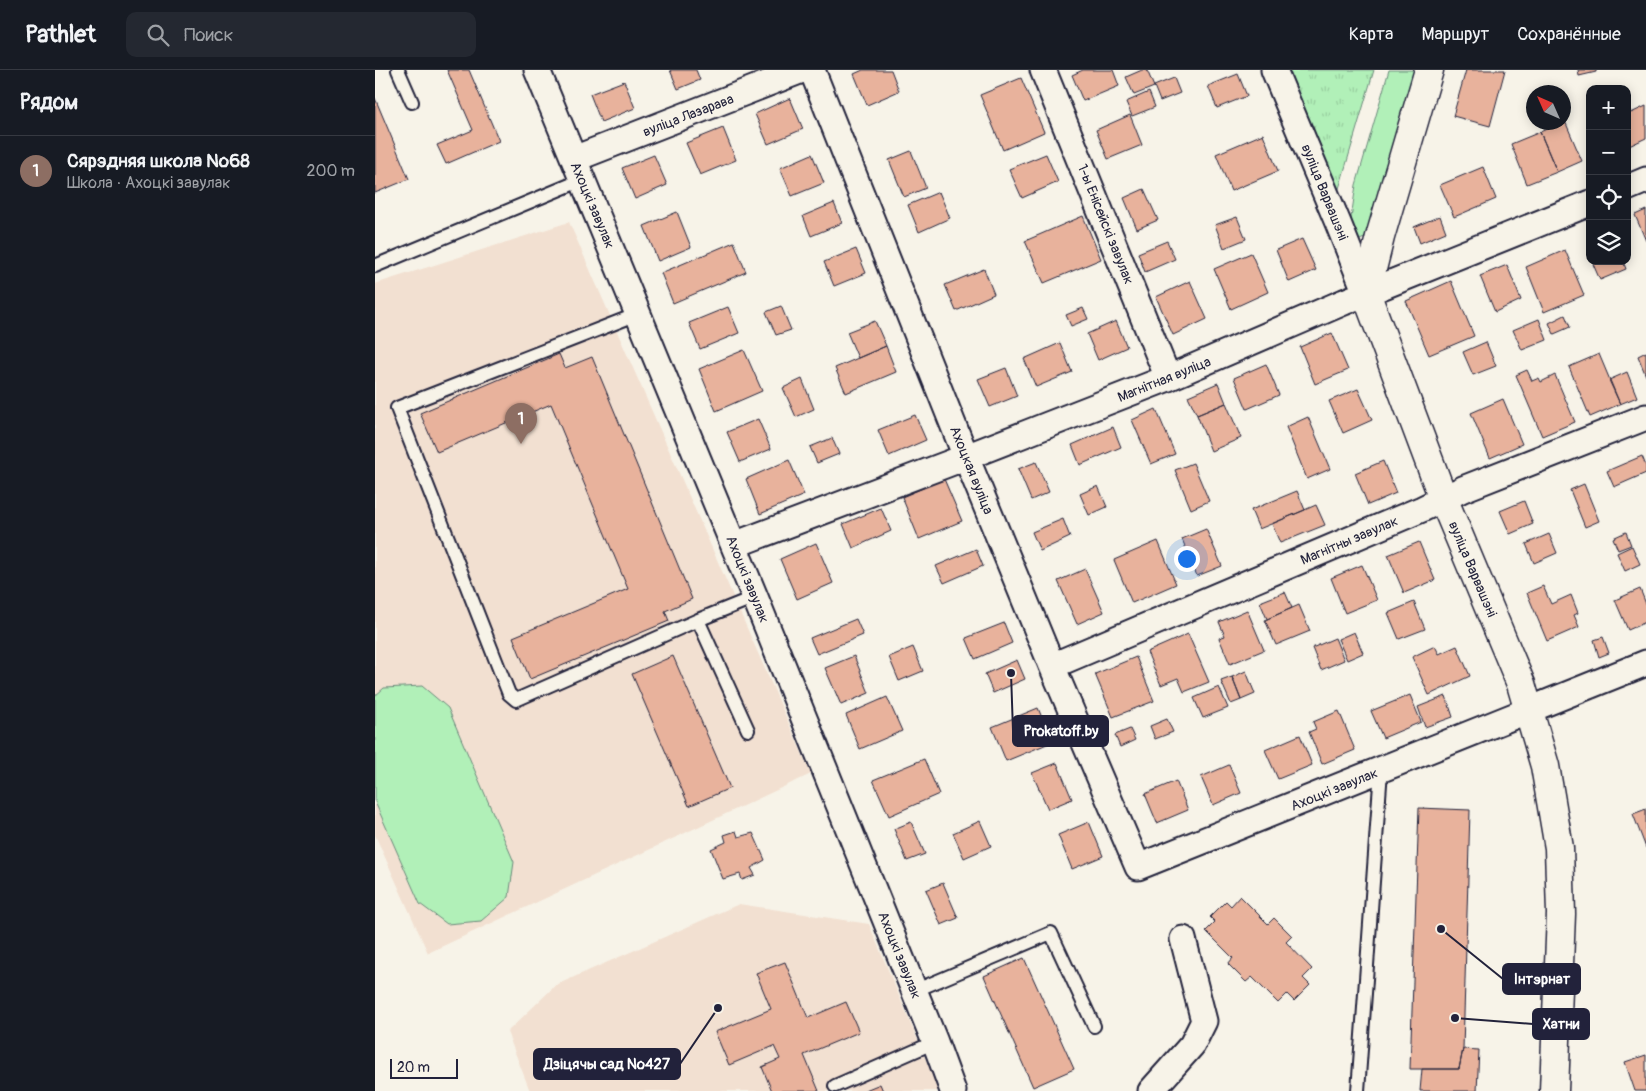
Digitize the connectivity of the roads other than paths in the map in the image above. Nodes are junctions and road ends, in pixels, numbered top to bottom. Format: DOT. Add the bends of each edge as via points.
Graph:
graph roads {
  1 [pos="398,70"];
  2 [pos="537,70"];
  3 [pos="803,70"];
  4 [pos="812,70"];
  5 [pos="1043,70"];
  6 [pos="1274,70"];
  7 [pos="1429,70"];
  8 [pos="412,102"];
  9 [pos="578,170"];
  10 [pos="1646,180"];
  11 [pos="1631,186"];
  12 [pos="1586,205"];
  13 [pos="375,266"];
  14 [pos="1365,293"];
  15 [pos="638,314"];
  16 [pos="1168,378"];
  17 [pos="1646,417"];
  18 [pos="966,457"];
  19 [pos="1443,498"];
  20 [pos="734,545"];
  21 [pos="755,597"];
  22 [pos="697,620"];
  23 [pos="1646,663"];
  24 [pos="1052,666"];
  25 [pos="1529,710"];
  26 [pos="748,730"];
  27 [pos="1381,770"];
  28 [pos="1139,867"];
  29 [pos="1183,939"];
  30 [pos="914,991"];
  31 [pos="1093,1026"];
  32 [pos="935,1042"];
  33 [pos="835,1086"];
  34 [pos="953,1091"];
  35 [pos="1151,1091"];
  36 [pos="1358,1091"];
  37 [pos="1554,1091"];
  1 -- 8 [label="lane"];
  2 -- 9 [label="street, Ахоцкі завулак"];
  3 -- 9 [label="street, вуліца Лазарава"];
  4 -- 18 [label="street, Ахоцкая вуліца"];
  5 -- 16 [label="street, 1-ы Енісейскі завулак"];
  6 -- 14 [label="street, вуліца Варвашэні"];
  7 -- 14 [label="street"];
  9 -- 13 [label="lane"];
  9 -- 15 [label="street, Ахоцкі завулак"];
  10 -- 11 [label="street"];
  12 -- 14 [label="street, Магнітная вуліца"];
  14 -- 16 [label="street, Магнітная вуліца"];
  14 -- 19 [label="street, вуліца Варвашэні"];
  15 -- 20 [label="street, Ахоцкі завулак"];
  15 -- 22 [label="lane" via="397,408 509,694 516,700"];
  16 -- 18 [label="street, Магнітная вуліца"];
  17 -- 19 [label="street, Магнітны завулак"];
  18 -- 20 [label="street, Магнітная вуліца"];
  18 -- 24 [label="street, Ахоцкая вуліца"];
  19 -- 24 [label="street, Магнітны завулак"];
  19 -- 25 [label="street, вуліца Варвашэні"];
  20 -- 21 [label="street, Ахоцкі завулак"];
  21 -- 22 [label="lane"];
  21 -- 30 [label="street, Ахоцкі завулак"];
  22 -- 26 [label="lane"];
  23 -- 25 [label="street, Ахоцкі завулак"];
  24 -- 28 [label="street, Ахоцкая вуліца"];
  25 -- 27 [label="street, Ахоцкі завулак"];
  25 -- 37 [label="street, вуліца Варвашэні" via="1545,766 1559,848 1561,914"];
  27 -- 28 [label="street, Ахоцкі завулак"];
  27 -- 36 [label="lane"];
  29 -- 35 [label="street" via="1204,1021 1192,1045"];
  30 -- 31 [label="lane" via="1051,933"];
  30 -- 32 [label="street, Ахоцкі завулак"];
  32 -- 33 [label="lane"];
  32 -- 34 [label="street, Ахоцкі завулак"];
}
